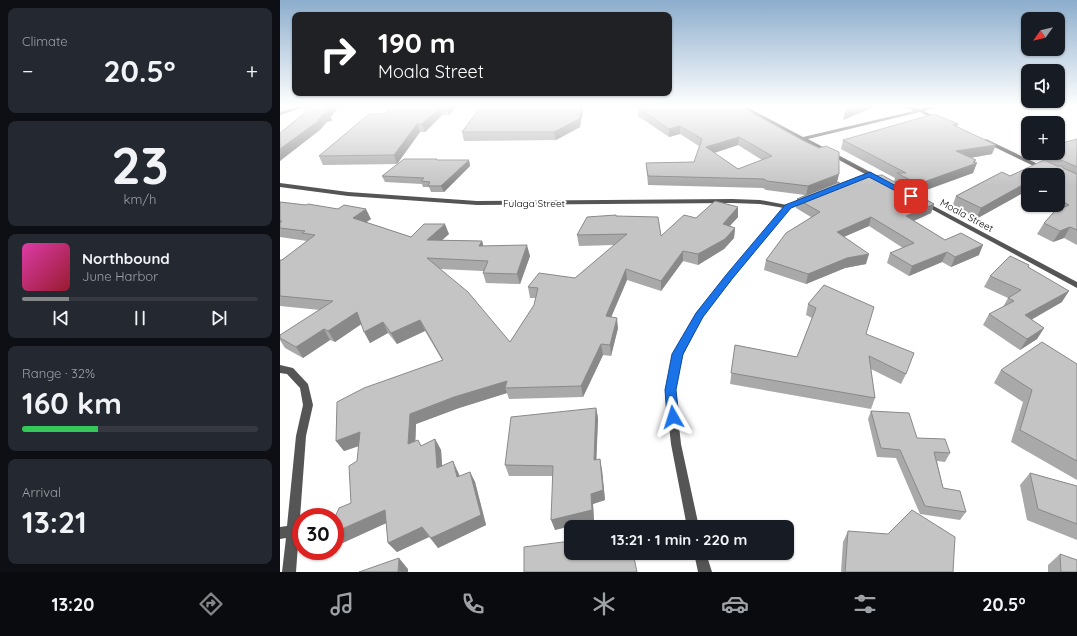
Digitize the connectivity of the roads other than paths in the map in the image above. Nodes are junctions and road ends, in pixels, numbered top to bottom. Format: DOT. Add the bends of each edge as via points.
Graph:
graph roads {
  1 [pos="790,133"];
  2 [pos="829,133"];
  3 [pos="978,138"];
  4 [pos="802,139"];
  5 [pos="1043,168"];
  6 [pos="847,183"];
  7 [pos="280,185"];
  8 [pos="818,195"];
  9 [pos="918,200"];
  10 [pos="788,207"];
  11 [pos="1077,285"];
  12 [pos="280,370"];
  13 [pos="692,520"];
  14 [pos="286,532"];
  15 [pos="702,560"];
  16 [pos="289,572"];
  17 [pos="705,572"];
  1 -- 4 [label="street"];
  2 -- 4 [label="street"];
  3 -- 5 [label="street"];
  4 -- 6 [label="street" via="873,176"];
  7 -- 10 [label="street, Fulaga Street" via="348,194 477,203 732,201"];
  8 -- 10 [label="street"];
  9 -- 11 [label="street, Moala Street"];
  10 -- 13 [label="street" via="699,315 678,354 670,390 676,444"];
  12 -- 14 [label="street" via="290,371 306,387 308,405"];
  14 -- 16 [label="street"];
  15 -- 17 [label="street"];
}
